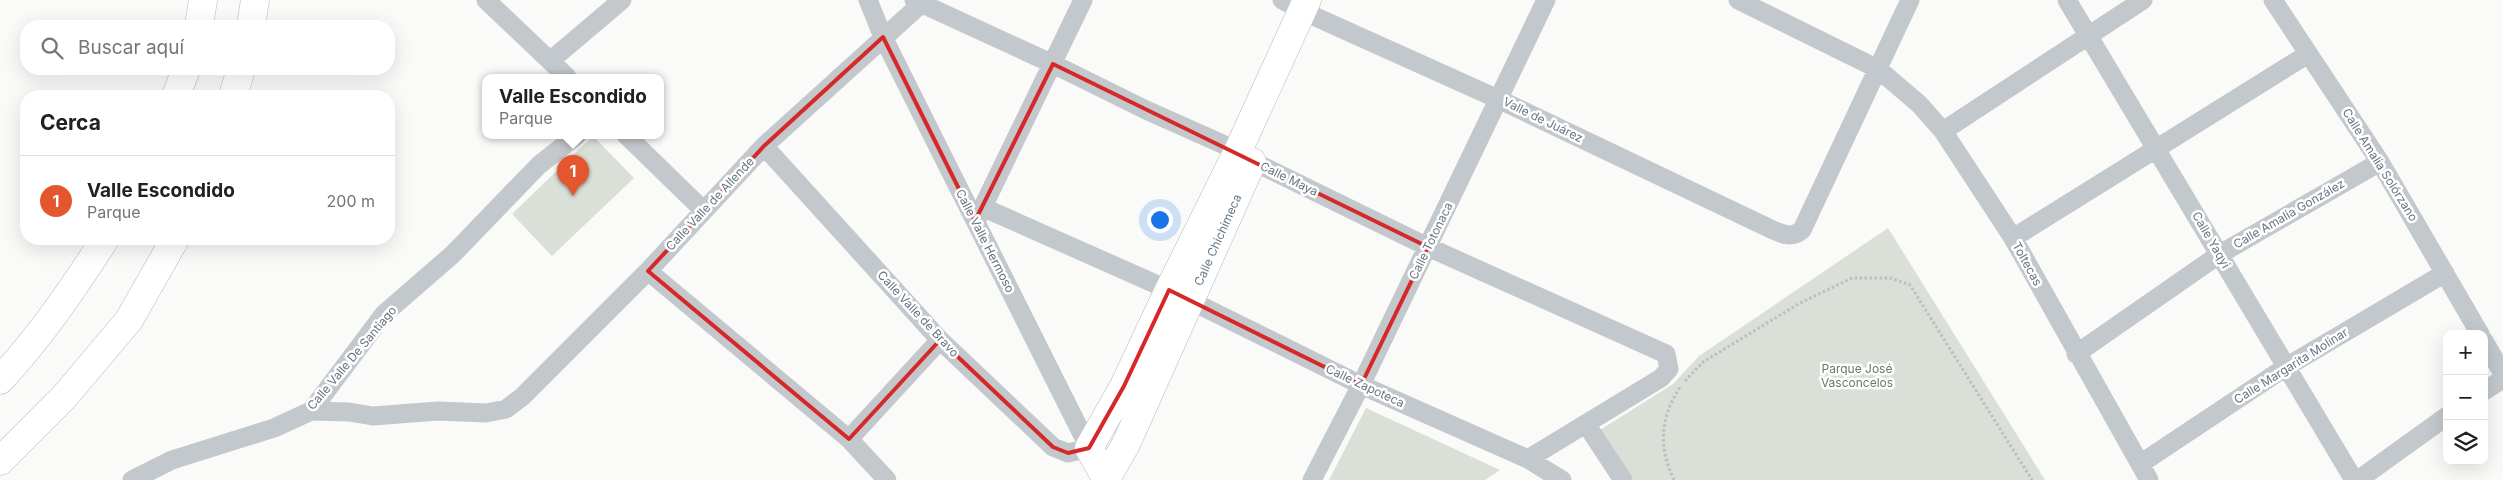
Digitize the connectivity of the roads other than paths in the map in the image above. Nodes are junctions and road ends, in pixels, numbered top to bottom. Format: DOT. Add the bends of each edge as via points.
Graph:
graph roads {
  1 [pos="204,0"];
  2 [pos="255,0"];
  3 [pos="486,0"];
  4 [pos="622,0"];
  5 [pos="868,0"];
  6 [pos="1083,0"];
  7 [pos="1546,0"];
  8 [pos="1738,0"];
  9 [pos="1910,0"];
  10 [pos="2068,0"];
  11 [pos="2143,0"];
  12 [pos="2273,0"];
  13 [pos="918,2"];
  14 [pos="1307,6"];
  15 [pos="200,20"];
  16 [pos="251,20"];
  17 [pos="2089,34"];
  18 [pos="883,37"];
  19 [pos="2308,54"];
  20 [pos="550,61"];
  21 [pos="1053,64"];
  22 [pos="1878,69"];
  23 [pos="564,74"];
  24 [pos="184,75"];
  25 [pos="239,75"];
  26 [pos="178,90"];
  27 [pos="235,90"];
  28 [pos="1498,99"];
  29 [pos="1943,131"];
  30 [pos="572,139"];
  31 [pos="630,139"];
  32 [pos="764,146"];
  33 [pos="2157,147"];
  34 [pos="1245,156"];
  35 [pos="2380,162"];
  36 [pos="703,210"];
  37 [pos="979,215"];
  38 [pos="2013,238"];
  39 [pos="101,245"];
  40 [pos="172,245"];
  41 [pos="1428,247"];
  42 [pos="2220,254"];
  43 [pos="648,271"];
  44 [pos="2445,272"];
  45 [pos="1180,296"];
  46 [pos="2478,330"];
  47 [pos="940,340"];
  48 [pos="2488,348"];
  49 [pos="2076,354"];
  50 [pos="2286,367"];
  51 [pos="2503,374"];
  52 [pos="2503,379"];
  53 [pos="0,380"];
  54 [pos="1361,385"];
  55 [pos="2488,388"];
  56 [pos="311,411"];
  57 [pos="2443,419"];
  58 [pos="1586,424"];
  59 [pos="849,439"];
  60 [pos="1089,448"];
  61 [pos="1528,459"];
  62 [pos="0,461"];
  63 [pos="2145,472"];
  64 [pos="1107,479"];
  65 [pos="132,480"];
  66 [pos="887,480"];
  67 [pos="1312,480"];
  68 [pos="1562,480"];
  69 [pos="1623,480"];
  70 [pos="2354,480"];
  71 [pos="2358,480"];
  1 -- 15 [label="main road"];
  2 -- 16 [label="main road"];
  3 -- 20 [label="street"];
  4 -- 20 [label="street"];
  5 -- 18 [label="street, Calle Valle Hermoso"];
  6 -- 21 [label="street"];
  7 -- 28 [label="street, Calle Totonaca"];
  8 -- 22 [label="street, Toltecas"];
  9 -- 22 [label="street"];
  10 -- 17 [label="street, Calle Yaqyi"];
  11 -- 17 [label="street"];
  12 -- 19 [label="street, Calle Amalia Solórzano"];
  13 -- 18 [label="street, Calle Valle de Allende"];
  13 -- 21 [label="street, Calle Maya"];
  14 -- 28 [label="street, Valle de Juárez"];
  14 -- 34 [label="main road, Calle Chichimeca"];
  17 -- 29 [label="street"];
  17 -- 33 [label="street, Calle Yaqyi"];
  18 -- 32 [label="street, Calle Valle de Allende"];
  18 -- 37 [label="street, Calle Valle Hermoso"];
  19 -- 33 [label="street"];
  19 -- 35 [label="street, Calle Amalia Solórzano"];
  20 -- 23 [label="street"];
  21 -- 34 [label="street, Calle Maya"];
  21 -- 37 [label="street"];
  22 -- 28 [label="street, Valle de Juárez" via="1802,230 1790,236"];
  22 -- 29 [label="street, Toltecas" via="1919,104"];
  24 -- 26 [label="main road"];
  25 -- 27 [label="main road"];
  28 -- 41 [label="street, Calle Totonaca"];
  29 -- 38 [label="street, Toltecas"];
  30 -- 56 [label="street, Calle Valle De Santiago" via="539,165 452,254 384,314"];
  31 -- 36 [label="street"];
  32 -- 36 [label="street, Calle Valle de Allende"];
  32 -- 47 [label="street, Calle Valle de Bravo"];
  33 -- 38 [label="street"];
  33 -- 42 [label="street, Calle Yaqyi"];
  34 -- 41 [label="street, Calle Maya"];
  34 -- 45 [label="main road, Calle Chichimeca"];
  35 -- 42 [label="street, Calle Amalia González"];
  35 -- 44 [label="street, Calle Amalia Solórzano"];
  36 -- 43 [label="street, Calle Valle de Allende"];
  37 -- 45 [label="street, Calle Zapoteca"];
  37 -- 60 [label="street, Calle Valle Hermoso"];
  38 -- 49 [label="street, Toltecas"];
  39 -- 53 [label="main road" via="28,349"];
  40 -- 62 [label="main road" via="129,320 65,396"];
  41 -- 54 [label="street, Calle Totonaca"];
  41 -- 58 [label="street, Calle Maya" via="1666,354 1669,369 1661,378"];
  42 -- 49 [label="street, Calle Amalia González"];
  42 -- 50 [label="street, Calle Yaqyi"];
  43 -- 56 [label="street, Calle Valle de Allende" via="522,397 506,409 486,413 438,411 373,416"];
  43 -- 59 [label="street"];
  44 -- 46 [label="street, Calle Amalia Solórzano"];
  44 -- 50 [label="street, Calle Margarita Molinar"];
  45 -- 54 [label="street, Calle Zapoteca"];
  45 -- 60 [label="main road, Calle Chichimeca"];
  45 -- 64 [label="main road, Calle Chichimeca" via="1126,444"];
  47 -- 59 [label="street"];
  47 -- 60 [label="street, Calle Valle de Bravo" via="1054,447 1068,453"];
  48 -- 51 [label="street"];
  49 -- 63 [label="street, Toltecas"];
  50 -- 63 [label="street, Calle Margarita Molinar"];
  50 -- 70 [label="street, Calle Yaqyi"];
  52 -- 55 [label="street"];
  54 -- 61 [label="street, Calle Zapoteca"];
  54 -- 67 [label="street, Calle Totonaca"];
  56 -- 65 [label="street, Calle Valle De Santiago" via="274,428 172,460"];
  57 -- 71 [label="street"];
  58 -- 61 [label="street"];
  58 -- 69 [label="street"];
  59 -- 66 [label="street"];
  60 -- 64 [label="main road, Calle Valle Hermoso"];
  61 -- 68 [label="street, Calle Zapoteca"];
}
